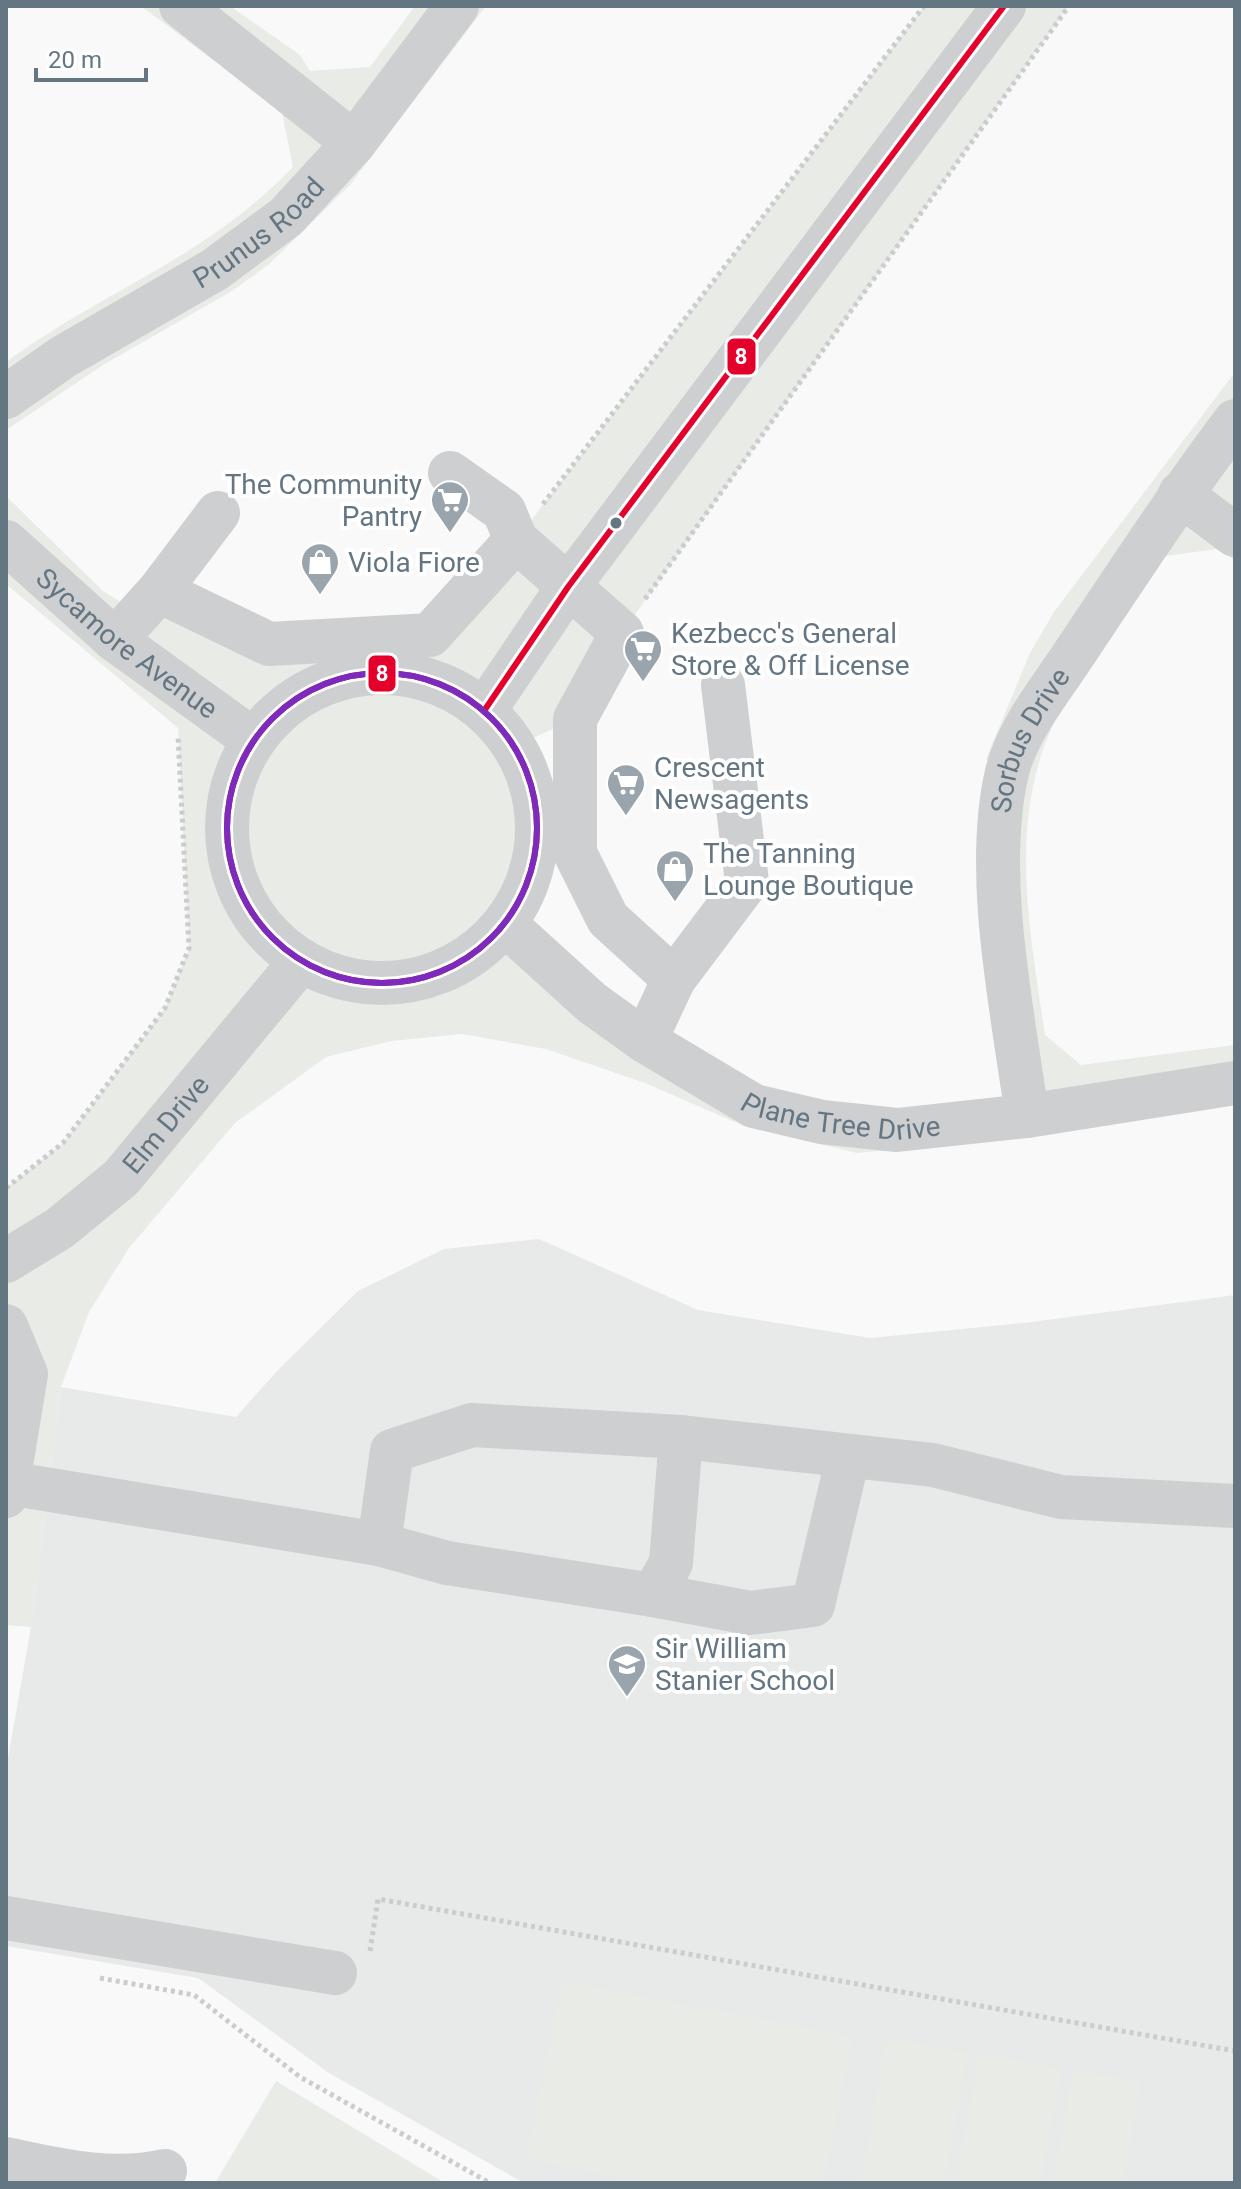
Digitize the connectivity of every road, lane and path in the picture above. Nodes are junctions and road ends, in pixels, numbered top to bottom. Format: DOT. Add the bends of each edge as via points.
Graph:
graph roads {
  1 [pos="181,6"];
  2 [pos="457,6"];
  3 [pos="924,6"];
  4 [pos="1004,6"];
  5 [pos="1069,6"];
  6 [pos="354,143"];
  7 [pos="6,397"];
  8 [pos="1235,421"];
  9 [pos="450,473"];
  10 [pos="1180,494"];
  11 [pos="218,513"];
  12 [pos="1235,535"];
  13 [pos="516,540"];
  14 [pos="6,542"];
  15 [pos="568,587"];
  16 [pos="159,591"];
  17 [pos="622,633"];
  18 [pos="115,640"];
  19 [pos="176,683"];
  20 [pos="723,685"];
  21 [pos="484,711"];
  22 [pos="252,739"];
  23 [pos="505,924"];
  24 [pos="301,961"];
  25 [pos="674,979"];
  26 [pos="645,1041"];
  27 [pos="1235,1083"];
  28 [pos="1027,1116"];
  29 [pos="6,1188"];
  30 [pos="6,1261"];
  31 [pos="6,1326"];
  32 [pos="681,1437"];
  33 [pos="848,1457"];
  34 [pos="7,1490"];
  35 [pos="1235,1506"];
  36 [pos="379,1544"];
  37 [pos="653,1595"];
  38 [pos="6,1918"];
  39 [pos="352,1964"];
  40 [pos="84,1976"];
  41 [pos="1235,2051"];
  42 [pos="6,2159"];
  43 [pos="165,2171"];
  44 [pos="490,2183"];
  1 -- 6 [label="street"];
  2 -- 6 [label="street, Prunus Road"];
  3 -- 13 [label="path"];
  4 -- 15 [label="street"];
  5 -- 17 [label="path"];
  6 -- 7 [label="street, Prunus Road" via="274,226 214,270 63,357"];
  8 -- 10 [label="street, Sorbus Drive"];
  9 -- 13 [label="street" via="504,511"];
  10 -- 12 [label="street"];
  10 -- 28 [label="street, Sorbus Drive" via="1027,725 1007,770 997,847"];
  11 -- 16 [label="street"];
  13 -- 15 [label="street"];
  13 -- 16 [label="street" via="430,635 269,644"];
  14 -- 18 [label="street, Sycamore Avenue"];
  15 -- 17 [label="street"];
  15 -- 21 [label="street"];
  16 -- 18 [label="street"];
  17 -- 25 [label="street" via="575,719 575,853 608,919"];
  18 -- 19 [label="street, Sycamore Avenue"];
  19 -- 22 [label="street, Sycamore Avenue"];
  19 -- 29 [label="path" via="189,948 165,1008 63,1143"];
  20 -- 25 [label="street" via="747,882"];
  21 -- 22 [label="street" via="446,686 402,674 356,674 313,688"];
  21 -- 23 [label="street" via="515,746 533,790 538,837 528,883"];
  22 -- 24 [label="street" via="230,795 227,842 239,889 264,930"];
  23 -- 24 [label="street" via="472,955 432,976 387,984 342,979"];
  23 -- 26 [label="street, Plane Tree Drive" via="592,1003"];
  24 -- 30 [label="street, Elm Drive" via="121,1178 60,1228"];
  25 -- 26 [label="street"];
  26 -- 28 [label="street, Plane Tree Drive" via="754,1106 822,1122 897,1130"];
  27 -- 28 [label="street, Plane Tree Drive"];
  31 -- 34 [label="street" via="26,1374"];
  32 -- 33 [label="street"];
  32 -- 36 [label="street" via="472,1425 392,1451"];
  32 -- 37 [label="street" via="671,1563"];
  33 -- 35 [label="street" via="933,1465 1061,1497"];
  33 -- 37 [label="street" via="813,1605 750,1613"];
  34 -- 36 [label="street"];
  36 -- 37 [label="street" via="447,1563"];
  38 -- 39 [label="street"];
  39 -- 41 [label="path" via="378,1899"];
  40 -- 44 [label="path" via="194,1995 300,2077"];
  42 -- 43 [label="street" via="114,2177"];
}
